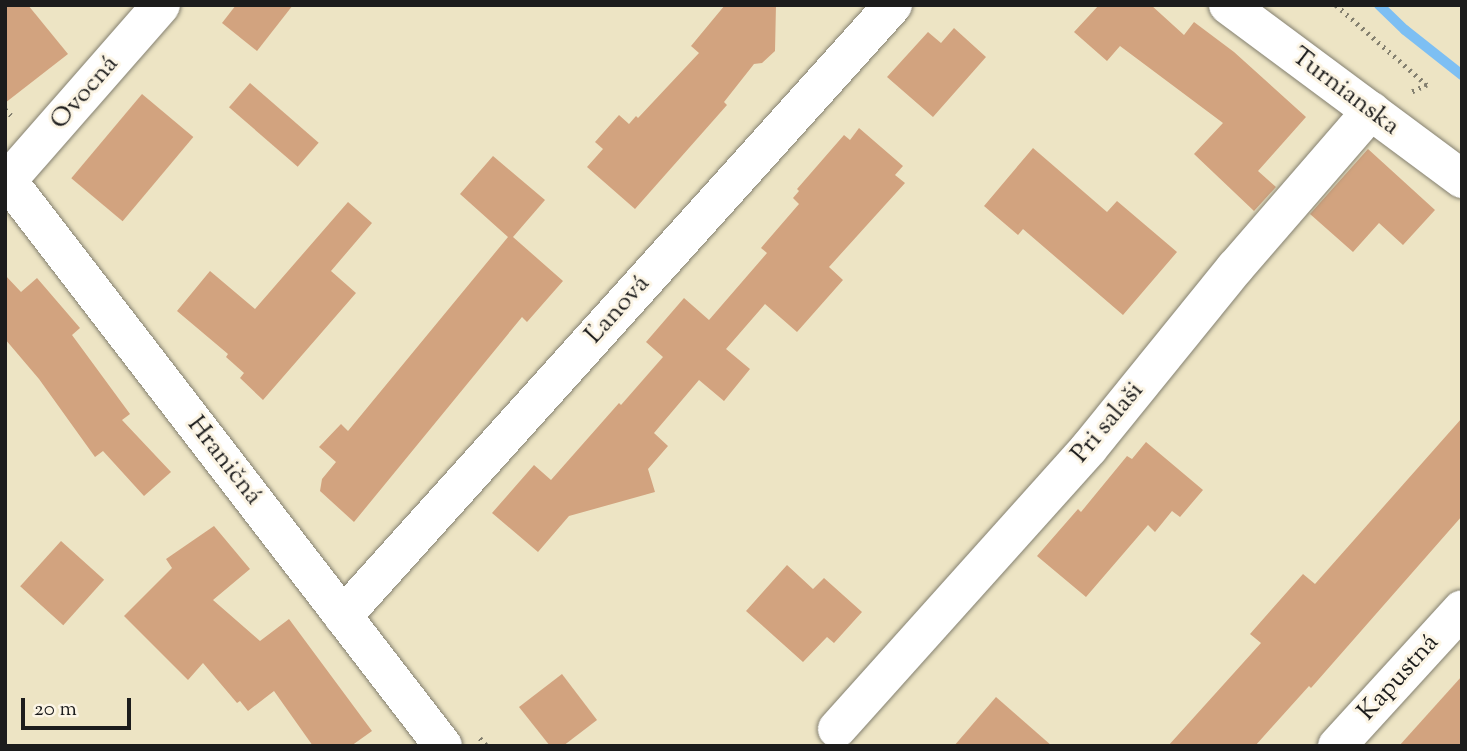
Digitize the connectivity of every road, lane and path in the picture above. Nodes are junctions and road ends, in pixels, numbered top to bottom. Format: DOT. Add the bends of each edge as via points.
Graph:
graph roads {
  1 [pos="161,5"];
  2 [pos="893,5"];
  3 [pos="1228,5"];
  4 [pos="1336,5"];
  5 [pos="1371,111"];
  6 [pos="1462,178"];
  7 [pos="7,179"];
  8 [pos="1462,609"];
  9 [pos="343,616"];
  10 [pos="837,729"];
  11 [pos="461,740"];
  12 [pos="486,746"];
  13 [pos="1337,746"];
  1 -- 7 [label="street, Ovocná"];
  2 -- 9 [label="street, Ľanová"];
  3 -- 5 [label="street, Turnianska"];
  4 -- 5 [label="path" via="1427,85"];
  5 -- 6 [label="street, Turnianska"];
  5 -- 10 [label="street, Pri salaši" via="1089,448"];
  7 -- 9 [label="street, Hraničná"];
  8 -- 13 [label="street, Kapustná"];
  9 -- 11 [label="street, Hraničná"];
  11 -- 12 [label="path"];
}
